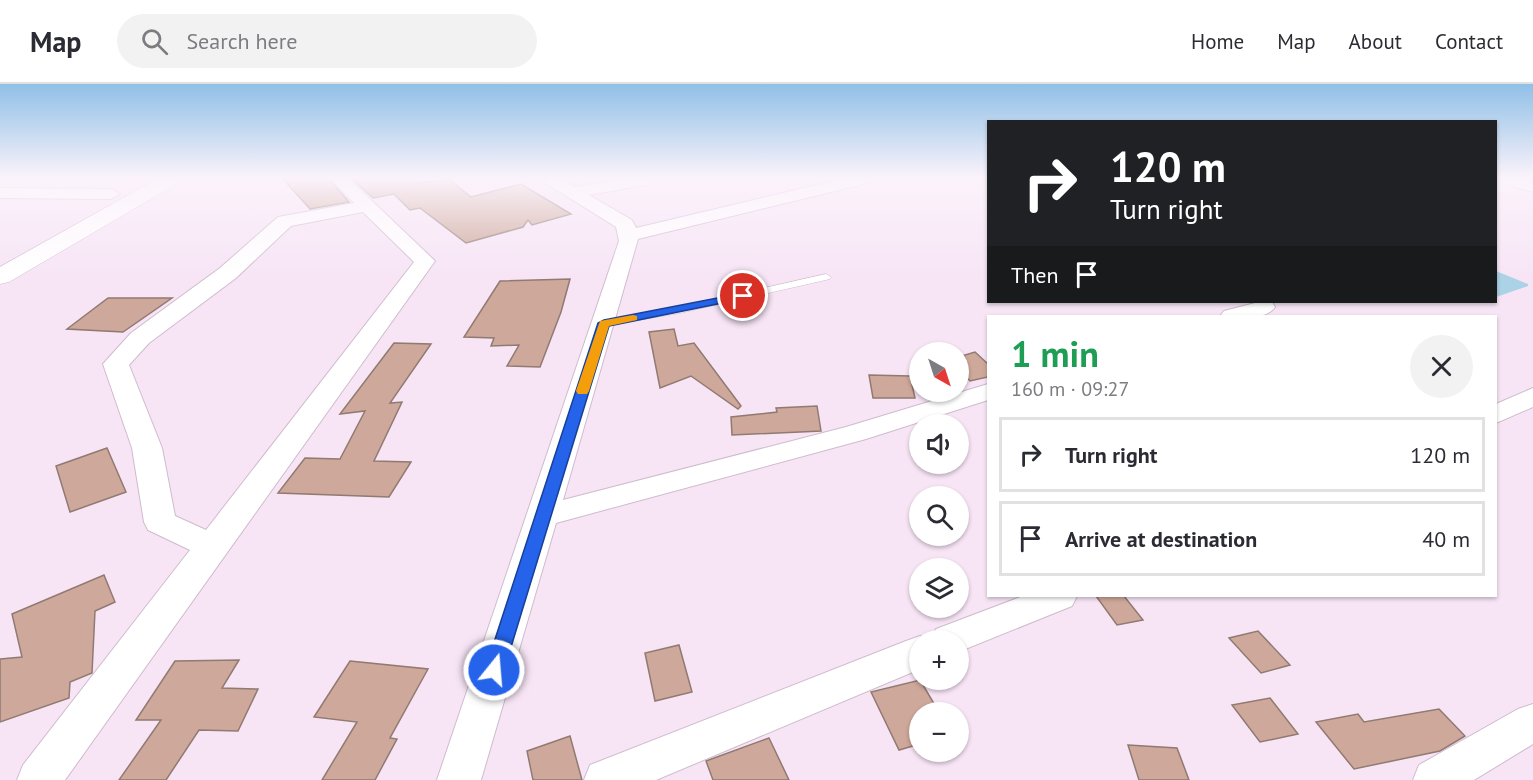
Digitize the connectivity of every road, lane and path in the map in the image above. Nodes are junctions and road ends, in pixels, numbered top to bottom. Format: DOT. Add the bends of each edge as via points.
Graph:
graph roads {
  1 [pos="79,211"];
  2 [pos="114,211"];
  3 [pos="338,211"];
  4 [pos="374,211"];
  5 [pos="604,211"];
  6 [pos="729,211"];
  7 [pos="628,236"];
  8 [pos="0,255"];
  9 [pos="0,277"];
  10 [pos="826,277"];
  11 [pos="1264,307"];
  12 [pos="1236,315"];
  13 [pos="604,323"];
  14 [pos="987,392"];
  15 [pos="1533,396"];
  16 [pos="1497,414"];
  17 [pos="543,516"];
  18 [pos="212,547"];
  19 [pos="1056,597"];
  20 [pos="969,632"];
  21 [pos="909,656"];
  22 [pos="1533,722"];
  23 [pos="39,780"];
  24 [pos="459,780"];
  25 [pos="606,780"];
  26 [pos="1435,780"];
  1 -- 8 [label="main road"];
  2 -- 9 [label="main road"];
  3 -- 18 [label="street" via="285,221 228,273 140,338 116,364 147,448 160,522"];
  4 -- 18 [label="street" via="425,261"];
  5 -- 7 [label="street" via="625,224"];
  6 -- 7 [label="street"];
  7 -- 13 [label="street"];
  10 -- 13 [label="lane"];
  11 -- 12 [label="street"];
  13 -- 17 [label="street"];
  14 -- 17 [label="street" via="856,433"];
  15 -- 16 [label="street"];
  17 -- 24 [label="street"];
  18 -- 23 [label="street"];
  19 -- 20 [label="street"];
  21 -- 25 [label="street"];
  22 -- 26 [label="street"];
}
